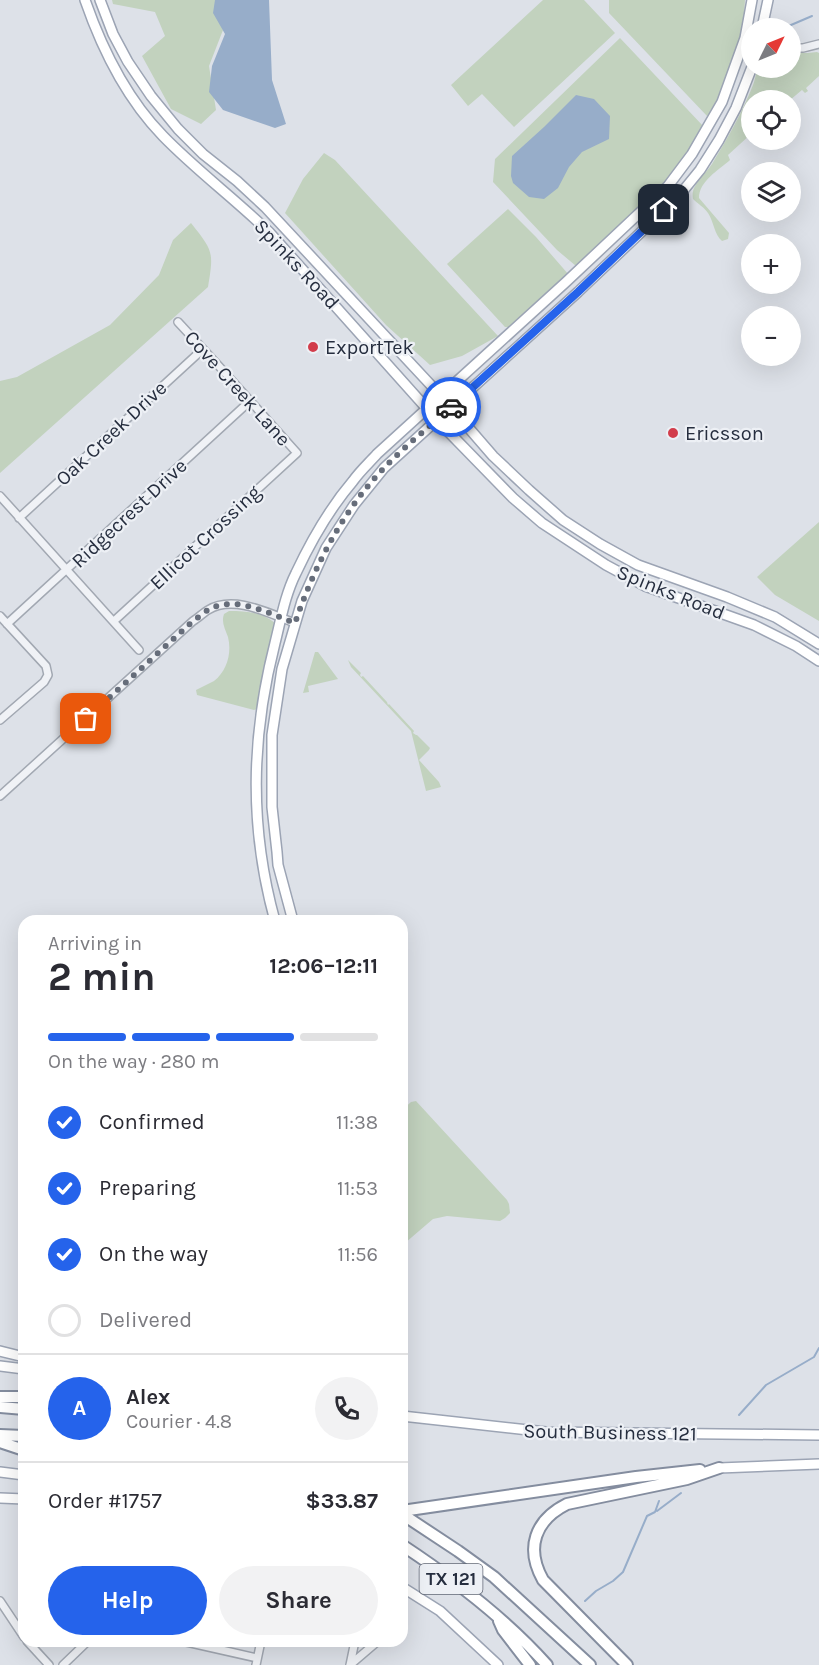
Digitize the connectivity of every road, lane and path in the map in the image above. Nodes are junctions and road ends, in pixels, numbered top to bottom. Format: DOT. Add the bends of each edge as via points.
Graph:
graph roads {
  1 [pos="85,0"];
  2 [pos="100,0"];
  3 [pos="752,0"];
  4 [pos="768,0"];
  5 [pos="750,18"];
  6 [pos="764,18"];
  7 [pos="819,44"];
  8 [pos="801,48"];
  9 [pos="741,57"];
  10 [pos="748,78"];
  11 [pos="668,186"];
  12 [pos="678,197"];
  13 [pos="313,257"];
  14 [pos="301,268"];
  15 [pos="574,275"];
  16 [pos="584,286"];
  17 [pos="178,322"];
  18 [pos="203,349"];
  19 [pos="441,396"];
  20 [pos="250,401"];
  21 [pos="428,408"];
  22 [pos="450,408"];
  23 [pos="437,420"];
  24 [pos="297,453"];
  25 [pos="0,496"];
  26 [pos="19,518"];
  27 [pos="67,570"];
  28 [pos="708,591"];
  29 [pos="703,607"];
  30 [pos="0,616"];
  31 [pos="281,618"];
  32 [pos="114,621"];
  33 [pos="295,623"];
  34 [pos="8,624"];
  35 [pos="819,644"];
  36 [pos="138,650"];
  37 [pos="819,661"];
  38 [pos="0,720"];
  39 [pos="0,796"];
  40 [pos="272,807"];
  41 [pos="257,809"];
  42 [pos="274,915"];
  43 [pos="291,915"];
  44 [pos="0,1351"];
  45 [pos="18,1356"];
  46 [pos="0,1366"];
  47 [pos="18,1368"];
  48 [pos="0,1397"];
  49 [pos="18,1397"];
  50 [pos="0,1407"];
  51 [pos="18,1408"];
  52 [pos="408,1417"];
  53 [pos="0,1435"];
  54 [pos="819,1435"];
  55 [pos="18,1436"];
  56 [pos="0,1442"];
  57 [pos="18,1448"];
  58 [pos="819,1464"];
  59 [pos="719,1468"];
  60 [pos="0,1472"];
  61 [pos="18,1474"];
  62 [pos="0,1497"];
  63 [pos="18,1498"];
  64 [pos="408,1512"];
  65 [pos="408,1517"];
  66 [pos="408,1549"];
  67 [pos="408,1591"];
  68 [pos="0,1601"];
  69 [pos="497,1615"];
  70 [pos="18,1628"];
  71 [pos="566,1644"];
  72 [pos="32,1647"];
  73 [pos="82,1647"];
  74 [pos="204,1647"];
  75 [pos="354,1647"];
  76 [pos="371,1647"];
  77 [pos="256,1661"];
  78 [pos="492,1663"];
  79 [pos="49,1665"];
  80 [pos="63,1665"];
  81 [pos="350,1665"];
  82 [pos="530,1665"];
  83 [pos="547,1665"];
  84 [pos="583,1665"];
  85 [pos="590,1665"];
  86 [pos="627,1665"];
  1 -- 14 [label="main road, Spinks Road" via="112,64 137,106 196,168 269,232"];
  2 -- 13 [label="main road, Spinks Road" via="128,62 178,129 265,207"];
  3 -- 5 [label="main road"];
  4 -- 6 [label="main road"];
  7 -- 8 [label="street"];
  9 -- 11 [label="main road" via="723,102"];
  10 -- 12 [label="main road" via="719,140"];
  11 -- 12 [label="main road"];
  11 -- 15 [label="main road"];
  12 -- 16 [label="main road"];
  13 -- 14 [label="main road"];
  13 -- 19 [label="main road, Spinks Road"];
  14 -- 21 [label="main road, Spinks Road"];
  15 -- 16 [label="main road"];
  15 -- 19 [label="main road"];
  16 -- 22 [label="main road"];
  17 -- 18 [label="street, Cove Creek Lane"];
  18 -- 20 [label="street, Cove Creek Lane"];
  18 -- 26 [label="street, Oak Creek Drive"];
  19 -- 21 [label="main road"];
  19 -- 22 [label="main road, Spinks Road"];
  20 -- 24 [label="street, Cove Creek Lane"];
  20 -- 27 [label="street, Ridgecrest Drive"];
  21 -- 23 [label="main road, Spinks Road"];
  21 -- 31 [label="main road" via="352,481 312,540"];
  22 -- 23 [label="main road"];
  22 -- 28 [label="main road, Spinks Road" via="493,456 563,520 638,565"];
  23 -- 29 [label="main road, Spinks Road" via="513,498 551,529 645,586"];
  23 -- 33 [label="main road" via="384,468 354,505 326,548"];
  24 -- 32 [label="street, Ellicot Crossing"];
  25 -- 26 [label="street"];
  26 -- 27 [label="street"];
  27 -- 32 [label="street"];
  27 -- 34 [label="street, Ridgecrest Drive"];
  28 -- 29 [label="main road"];
  28 -- 35 [label="main road, Spinks Road" via="775,617"];
  29 -- 37 [label="main road, Spinks Road" via="754,625"];
  30 -- 34 [label="street"];
  31 -- 33 [label="street"];
  31 -- 39 [label="street" via="233,603 210,608"];
  31 -- 41 [label="main road" via="262,703"];
  32 -- 36 [label="street"];
  33 -- 40 [label="main road" via="282,669 272,735"];
  34 -- 38 [label="street" via="46,666 48,675"];
  40 -- 41 [label="main road"];
  40 -- 43 [label="main road" via="278,865"];
  41 -- 42 [label="main road"];
  44 -- 45 [label="main road"];
  46 -- 47 [label="main road"];
  48 -- 49 [label="highway"];
  50 -- 51 [label="highway"];
  52 -- 54 [label="main road, South Business 121" via="546,1432"];
  53 -- 55 [label="highway"];
  56 -- 57 [label="highway"];
  58 -- 59 [label="main road"];
  59 -- 64 [label="highway"];
  59 -- 86 [label="highway" via="687,1479 567,1504 546,1519 538,1531 534,1555 543,1580"];
  60 -- 61 [label="main road"];
  62 -- 63 [label="main road"];
  65 -- 71 [label="highway, TX 121" via="494,1577"];
  66 -- 69 [label="highway, TX 121"];
  67 -- 78 [label="main road" via="440,1611"];
  68 -- 70 [label="street"];
  69 -- 82 [label="highway" via="503,1630"];
  69 -- 83 [label="highway"];
  71 -- 84 [label="highway"];
  71 -- 85 [label="highway"];
  72 -- 79 [label="street"];
  73 -- 80 [label="street"];
  74 -- 77 [label="street"];
  75 -- 81 [label="street"];
  76 -- 81 [label="street"];
}
